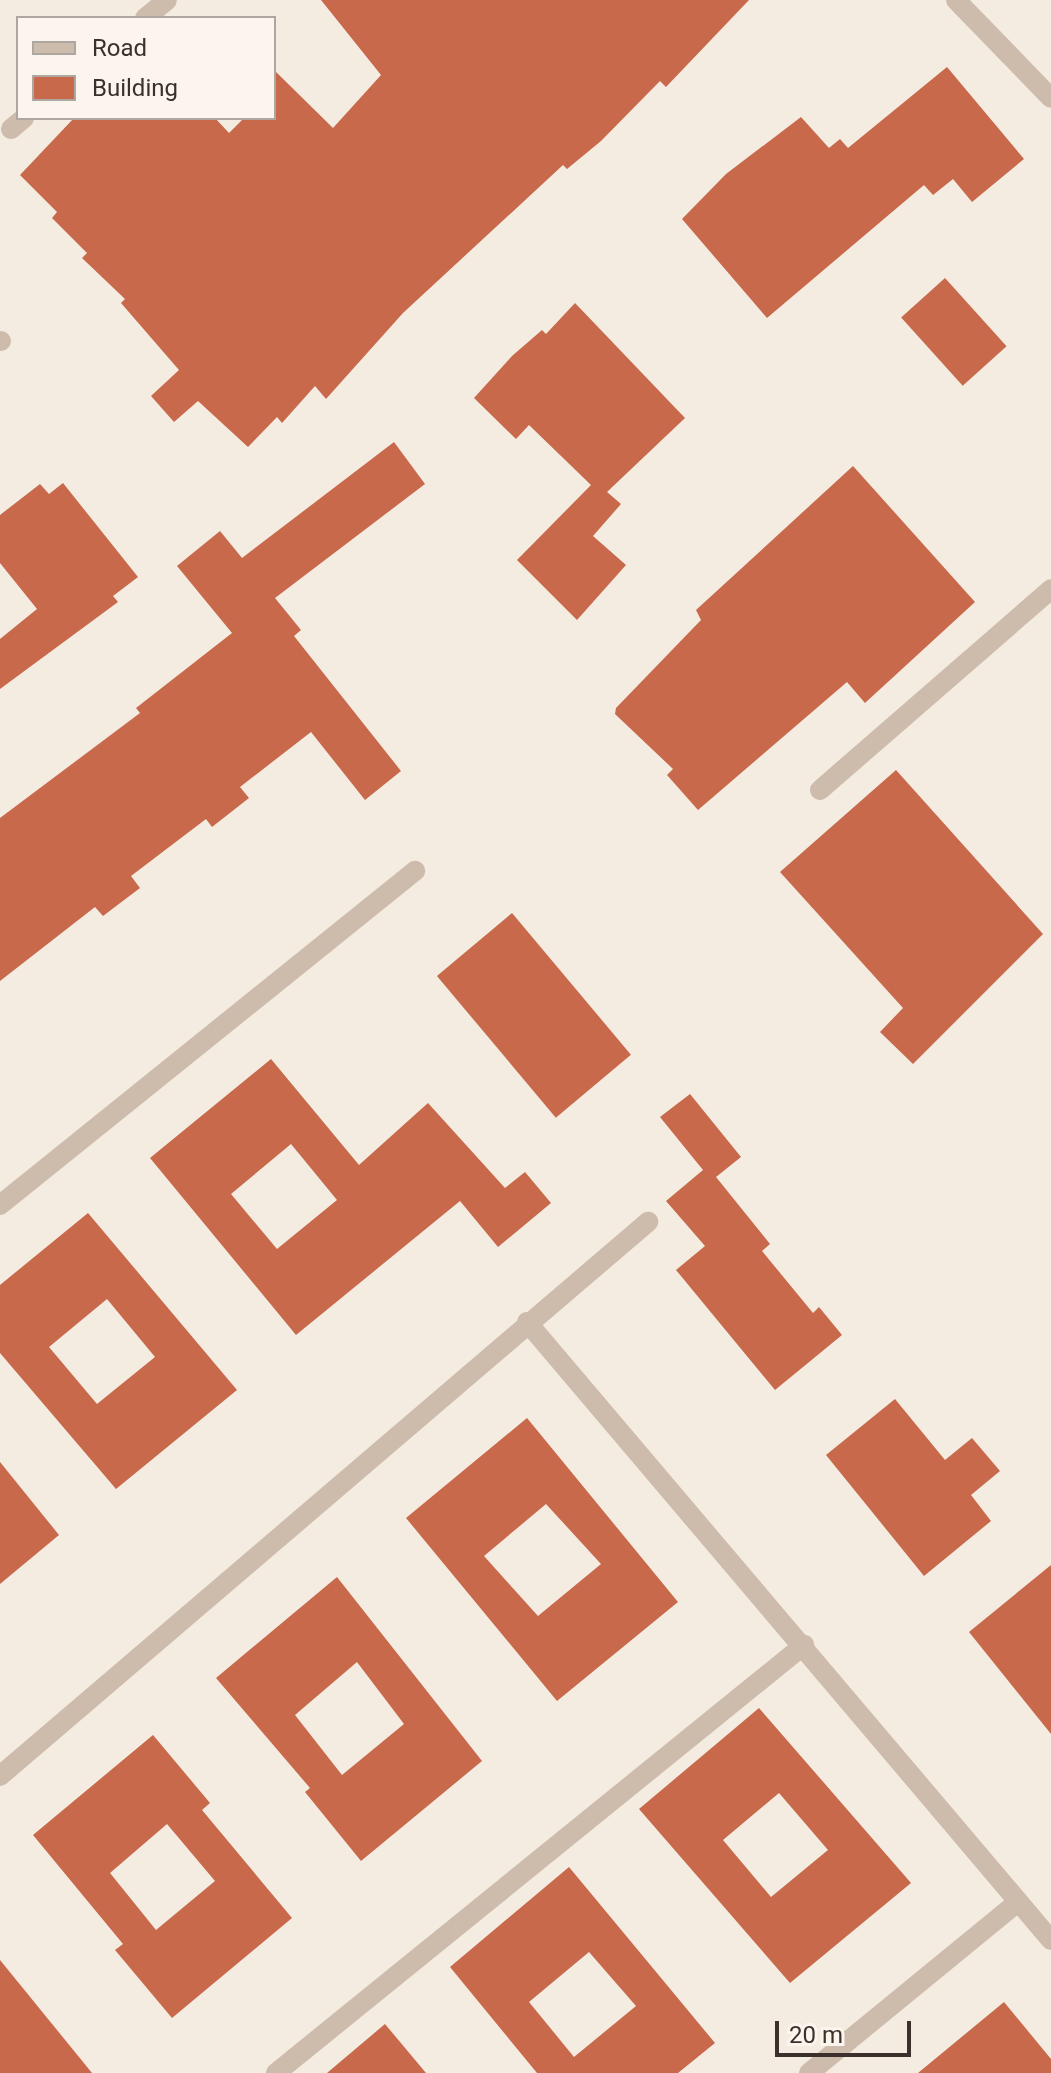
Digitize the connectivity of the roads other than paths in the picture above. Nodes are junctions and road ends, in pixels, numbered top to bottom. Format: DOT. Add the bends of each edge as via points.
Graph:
graph roads {
  1 [pos="167,0"];
  2 [pos="956,0"];
  3 [pos="147,16"];
  4 [pos="1051,98"];
  5 [pos="1051,589"];
  6 [pos="820,790"];
  7 [pos="415,871"];
  8 [pos="0,1205"];
  9 [pos="648,1222"];
  10 [pos="527,1322"];
  11 [pos="804,1645"];
  12 [pos="0,1776"];
  13 [pos="1018,1902"];
  14 [pos="1051,1940"];
  15 [pos="276,2073"];
  16 [pos="809,2073"];
  1 -- 3 [label="street"];
  2 -- 4 [label="street"];
  5 -- 6 [label="street"];
  7 -- 8 [label="street"];
  9 -- 10 [label="street"];
  10 -- 11 [label="street"];
  10 -- 12 [label="street"];
  11 -- 13 [label="street"];
  11 -- 15 [label="street"];
  13 -- 14 [label="street"];
  13 -- 16 [label="street"];
}
